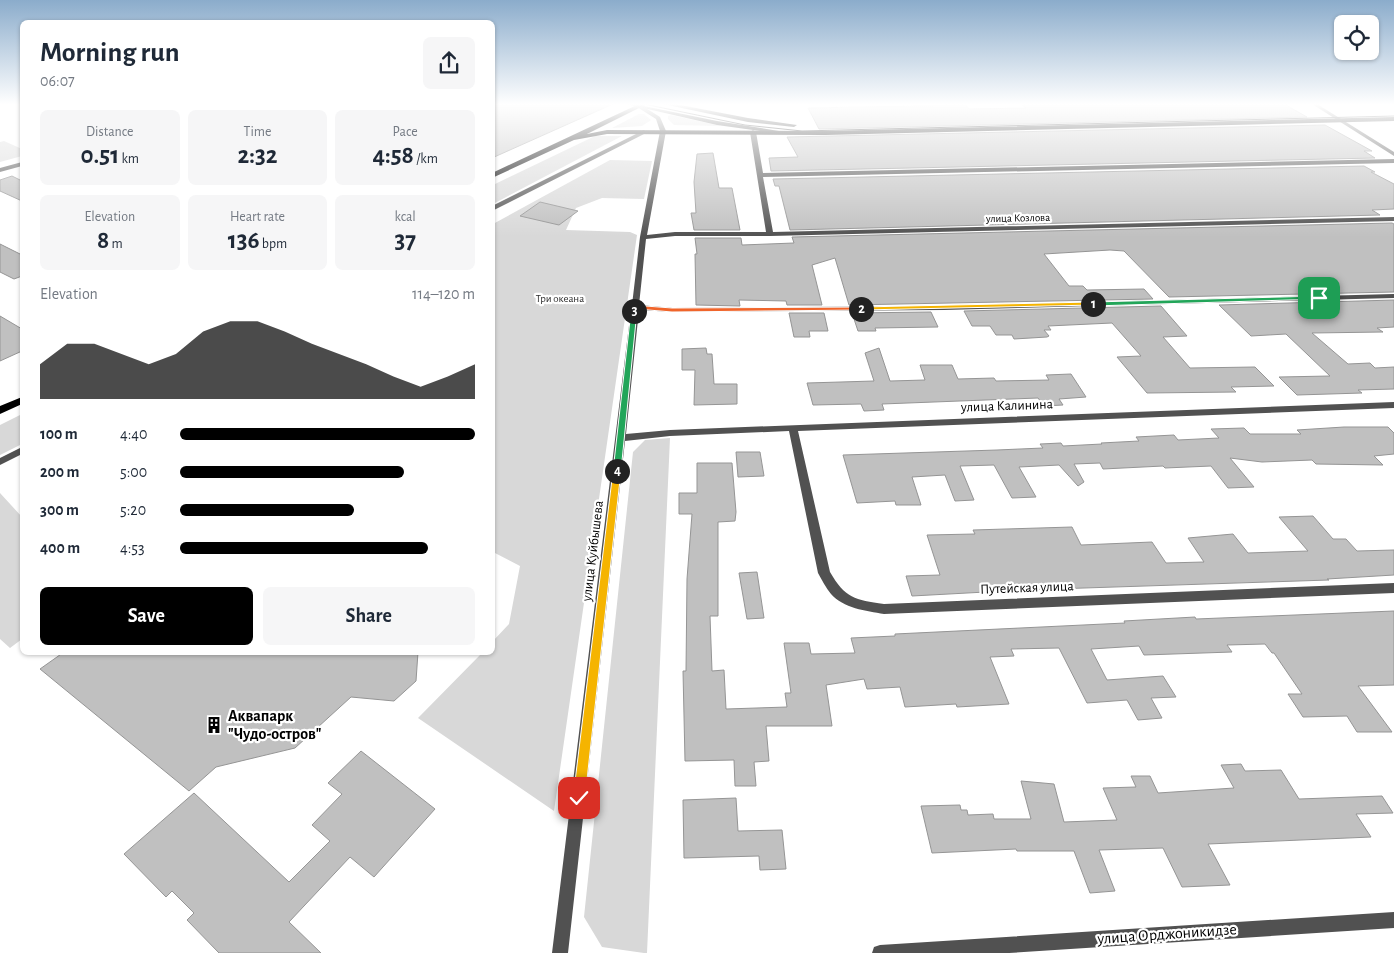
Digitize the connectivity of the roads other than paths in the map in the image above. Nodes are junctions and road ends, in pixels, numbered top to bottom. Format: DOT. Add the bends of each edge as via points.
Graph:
graph roads {
  1 [pos="550,148"];
  2 [pos="611,148"];
  3 [pos="660,148"];
  4 [pos="756,148"];
  5 [pos="1394,161"];
  6 [pos="20,165"];
  7 [pos="0,170"];
  8 [pos="495,175"];
  9 [pos="760,176"];
  10 [pos="495,207"];
  11 [pos="1394,219"];
  12 [pos="770,234"];
  13 [pos="643,237"];
  14 [pos="1394,296"];
  15 [pos="634,307"];
  16 [pos="20,401"];
  17 [pos="1394,405"];
  18 [pos="0,410"];
  19 [pos="793,428"];
  20 [pos="621,438"];
  21 [pos="20,451"];
  22 [pos="0,462"];
  23 [pos="1394,588"];
  24 [pos="1394,920"];
  25 [pos="560,953"];
  26 [pos="881,953"];
  1 -- 8 [label="main road"];
  2 -- 10 [label="street"];
  3 -- 13 [label="street, улица Куйбышева"];
  4 -- 9 [label="street"];
  5 -- 9 [label="street"];
  6 -- 7 [label="street"];
  9 -- 12 [label="street"];
  11 -- 12 [label="street, улица Козлова"];
  12 -- 13 [label="street, улица Козлова"];
  13 -- 15 [label="street, улица Куйбышева"];
  14 -- 15 [label="street" via="944,308 672,310"];
  15 -- 20 [label="street, улица Куйбышева"];
  16 -- 18 [label="main road"];
  17 -- 19 [label="street, улица Калинина"];
  19 -- 20 [label="street, улица Калинина"];
  19 -- 23 [label="street, Путейская улица" via="824,574 835,591 868,607 884,609"];
  20 -- 25 [label="street, улица Куйбышева"];
  21 -- 22 [label="street"];
  24 -- 26 [label="street, улица Орджоникидзе"];
}
